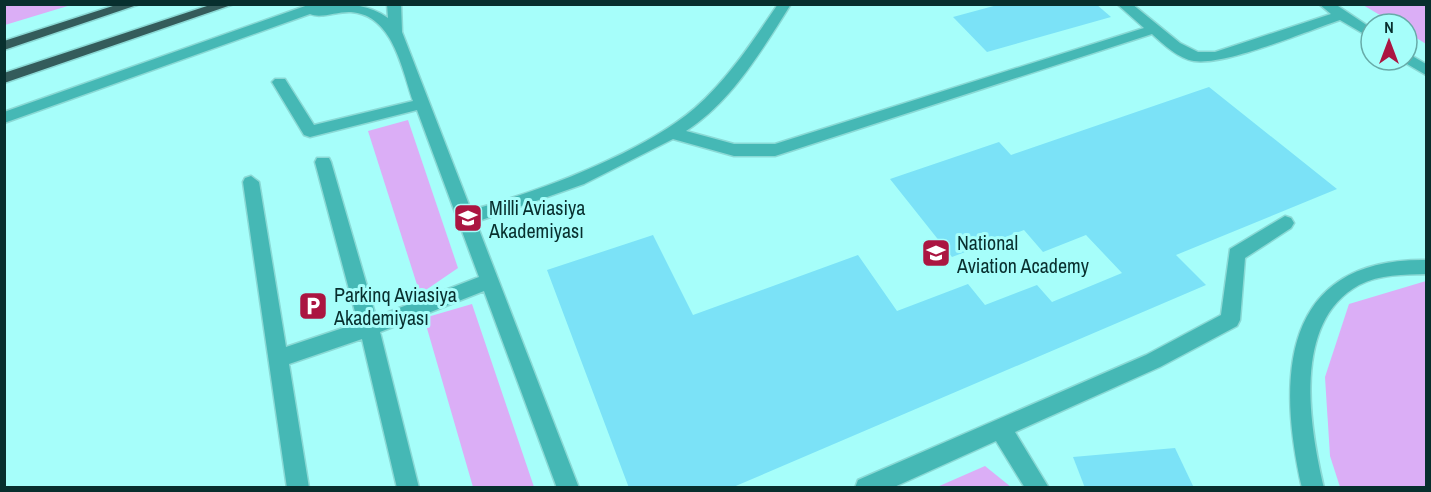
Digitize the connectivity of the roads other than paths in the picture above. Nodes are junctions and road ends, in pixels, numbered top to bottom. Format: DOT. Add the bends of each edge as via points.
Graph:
graph roads {
  1 [pos="134,4"];
  2 [pos="228,4"];
  3 [pos="326,4"];
  4 [pos="394,4"];
  5 [pos="785,4"];
  6 [pos="1123,4"];
  7 [pos="1325,4"];
  8 [pos="1341,15"];
  9 [pos="296,17"];
  10 [pos="1359,26"];
  11 [pos="1154,30"];
  12 [pos="395,32"];
  13 [pos="4,46"];
  14 [pos="4,78"];
  15 [pos="280,82"];
  16 [pos="421,104"];
  17 [pos="4,118"];
  18 [pos="672,133"];
  19 [pos="323,162"];
  20 [pos="251,182"];
  21 [pos="468,218"];
  22 [pos="1285,223"];
  23 [pos="1426,267"];
  24 [pos="490,280"];
  25 [pos="369,328"];
  26 [pos="278,359"];
  27 [pos="1000,428"];
  28 [pos="298,488"];
  29 [pos="408,488"];
  30 [pos="568,488"];
  31 [pos="866,488"];
  32 [pos="1038,488"];
  33 [pos="1313,488"];
  1 -- 13 [label="highway"];
  2 -- 14 [label="highway"];
  3 -- 9 [label="street"];
  4 -- 12 [label="street"];
  5 -- 18 [label="street" via="745,63 706,107"];
  6 -- 11 [label="street"];
  7 -- 8 [label="street"];
  8 -- 10 [label="street"];
  8 -- 11 [label="street" via="1216,57 1195,57"];
  9 -- 12 [label="street" via="356,8 378,15"];
  9 -- 17 [label="street"];
  11 -- 18 [label="street" via="775,150 734,150"];
  12 -- 16 [label="street"];
  15 -- 16 [label="street" via="310,131"];
  16 -- 21 [label="street"];
  18 -- 21 [label="street" via="586,177 514,206"];
  19 -- 25 [label="street"];
  20 -- 26 [label="street"];
  21 -- 24 [label="street"];
  22 -- 27 [label="street" via="1236,254 1230,320 1153,361"];
  23 -- 33 [label="street" via="1375,271 1333,294 1322,310 1307,341 1300,389 1301,435"];
  24 -- 25 [label="street"];
  24 -- 30 [label="street"];
  25 -- 26 [label="street"];
  25 -- 29 [label="street"];
  26 -- 28 [label="street"];
  27 -- 31 [label="street"];
  27 -- 32 [label="street"];
}
